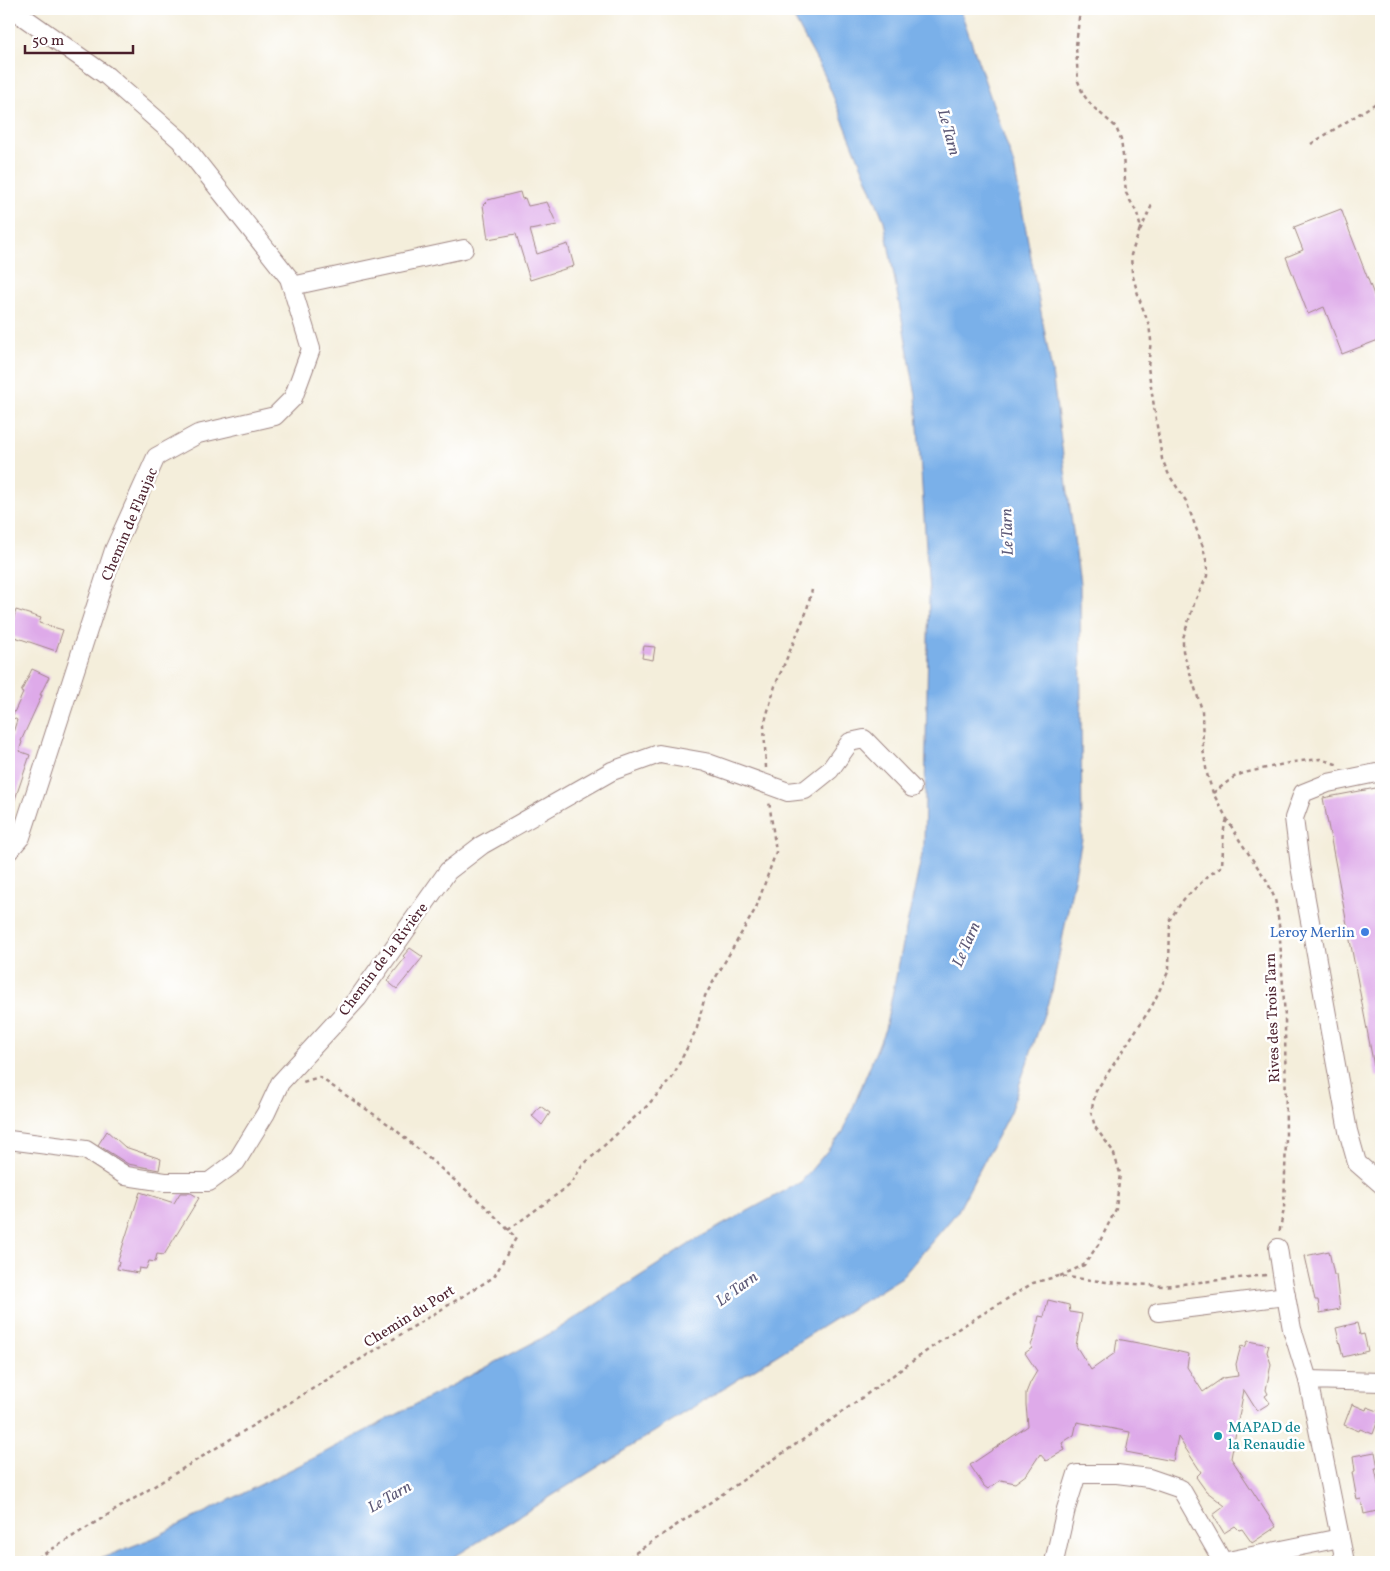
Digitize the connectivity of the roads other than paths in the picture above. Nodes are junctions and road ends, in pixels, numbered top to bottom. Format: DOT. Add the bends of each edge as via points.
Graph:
graph roads {
  1 [pos="12,9"];
  2 [pos="464,249"];
  3 [pos="292,286"];
  4 [pos="1381,772"];
  5 [pos="912,788"];
  6 [pos="9,851"];
  7 [pos="9,1140"];
  8 [pos="1381,1184"];
  9 [pos="1278,1248"];
  10 [pos="1286,1296"];
  11 [pos="1158,1312"];
  12 [pos="1308,1380"];
  13 [pos="1381,1382"];
  14 [pos="1340,1538"];
  15 [pos="1054,1562"];
  16 [pos="1223,1562"];
  17 [pos="1345,1562"];
  1 -- 3 [label="street, Chemin de Flaujac" via="106,76 180,140"];
  2 -- 3 [label="street"];
  3 -- 6 [label="street, Chemin de Flaujac" via="311,350 293,398 275,416 198,434 156,457 114,550 21,837"];
  4 -- 8 [label="street" via="1328,783 1303,793 1294,818 1348,1131 1357,1163"];
  5 -- 7 [label="street, Chemin de la Rivière" via="864,739 850,742 830,770 806,790 788,792 705,762 658,754 612,771 482,845 448,871 358,998 280,1083 236,1162 209,1182 165,1182 126,1176 86,1150"];
  9 -- 10 [label="street"];
  10 -- 11 [label="street"];
  10 -- 12 [label="street" via="1292,1329"];
  12 -- 13 [label="street"];
  12 -- 14 [label="street"];
  14 -- 16 [label="street"];
  14 -- 17 [label="street"];
  15 -- 16 [label="street" via="1077,1474 1149,1478 1181,1489"];
}
